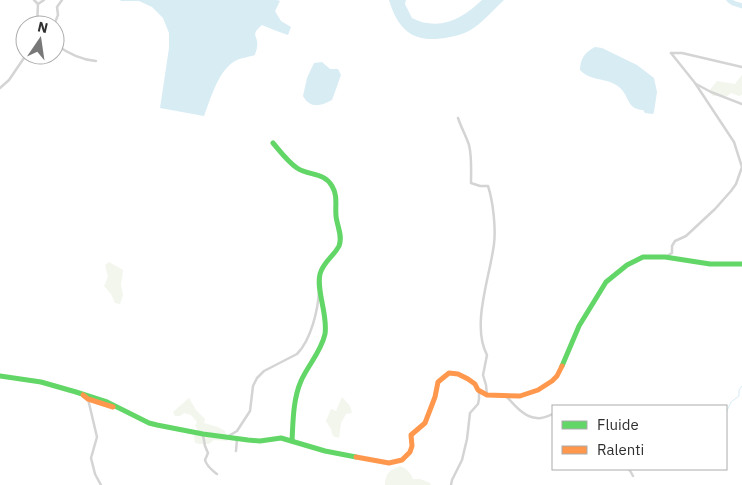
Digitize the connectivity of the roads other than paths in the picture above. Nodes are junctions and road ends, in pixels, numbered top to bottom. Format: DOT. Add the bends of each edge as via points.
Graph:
graph roads {
  1 [pos="34,0"];
  2 [pos="44,0"];
  3 [pos="62,0"];
  4 [pos="38,4"];
  5 [pos="37,15"];
  6 [pos="58,15"];
  7 [pos="65,50"];
  8 [pos="96,60"];
  9 [pos="19,65"];
  10 [pos="742,67"];
  11 [pos="695,83"];
  12 [pos="0,88"];
  13 [pos="742,104"];
  14 [pos="458,118"];
  15 [pos="273,143"];
  16 [pos="742,166"];
  17 [pos="665,257"];
  18 [pos="742,264"];
  19 [pos="319,284"];
  20 [pos="0,376"];
  21 [pos="478,390"];
  22 [pos="76,392"];
  23 [pos="487,395"];
  24 [pos="505,395"];
  25 [pos="88,399"];
  26 [pos="118,407"];
  27 [pos="552,414"];
  28 [pos="203,434"];
  29 [pos="227,437"];
  30 [pos="237,438"];
  31 [pos="292,440"];
  32 [pos="236,451"];
  33 [pos="630,470"];
  34 [pos="218,474"];
  35 [pos="633,476"];
  36 [pos="101,484"];
  37 [pos="452,485"];
  1 -- 4 [label="street"];
  2 -- 4 [label="street"];
  3 -- 6 [label="street" via="57,7"];
  4 -- 5 [label="street"];
  7 -- 8 [label="street"];
  9 -- 12 [label="street"];
  10 -- 11 [label="street" via="671,53"];
  11 -- 13 [label="street"];
  11 -- 16 [label="street" via="734,142"];
  14 -- 23 [label="street" via="469,146 471,183 488,186 492,199 494,242 481,321 483,346 488,355 483,374"];
  15 -- 19 [label="street" via="298,169 328,178 336,197 340,241 325,263"];
  16 -- 17 [label="street" via="731,191 686,236 675,241 672,254"];
  17 -- 18 [label="street" via="710,264"];
  17 -- 24 [label="street" via="643,257 606,282 579,326 552,381 520,396"];
  19 -- 29 [label="street" via="314,318 305,343 297,354 257,378 250,410 237,431"];
  19 -- 31 [label="street" via="325,317 324,339 302,378"];
  20 -- 22 [label="street" via="42,382"];
  21 -- 23 [label="street"];
  21 -- 31 [label="street" via="475,384 458,374 444,376 438,382 424,423 411,435 410,452 402,460 389,463 359,458"];
  21 -- 37 [label="street" via="478,404 470,413 462,460"];
  22 -- 25 [label="street"];
  22 -- 26 [label="street"];
  23 -- 24 [label="street"];
  24 -- 27 [label="street" via="524,414 533,418"];
  25 -- 26 [label="street"];
  25 -- 36 [label="street" via="97,437 91,458"];
  26 -- 28 [label="street" via="149,423"];
  28 -- 29 [label="street"];
  28 -- 34 [label="street" via="208,453 205,460"];
  29 -- 30 [label="street"];
  30 -- 31 [label="street"];
  30 -- 32 [label="street"];
  33 -- 35 [label="street"];
}
